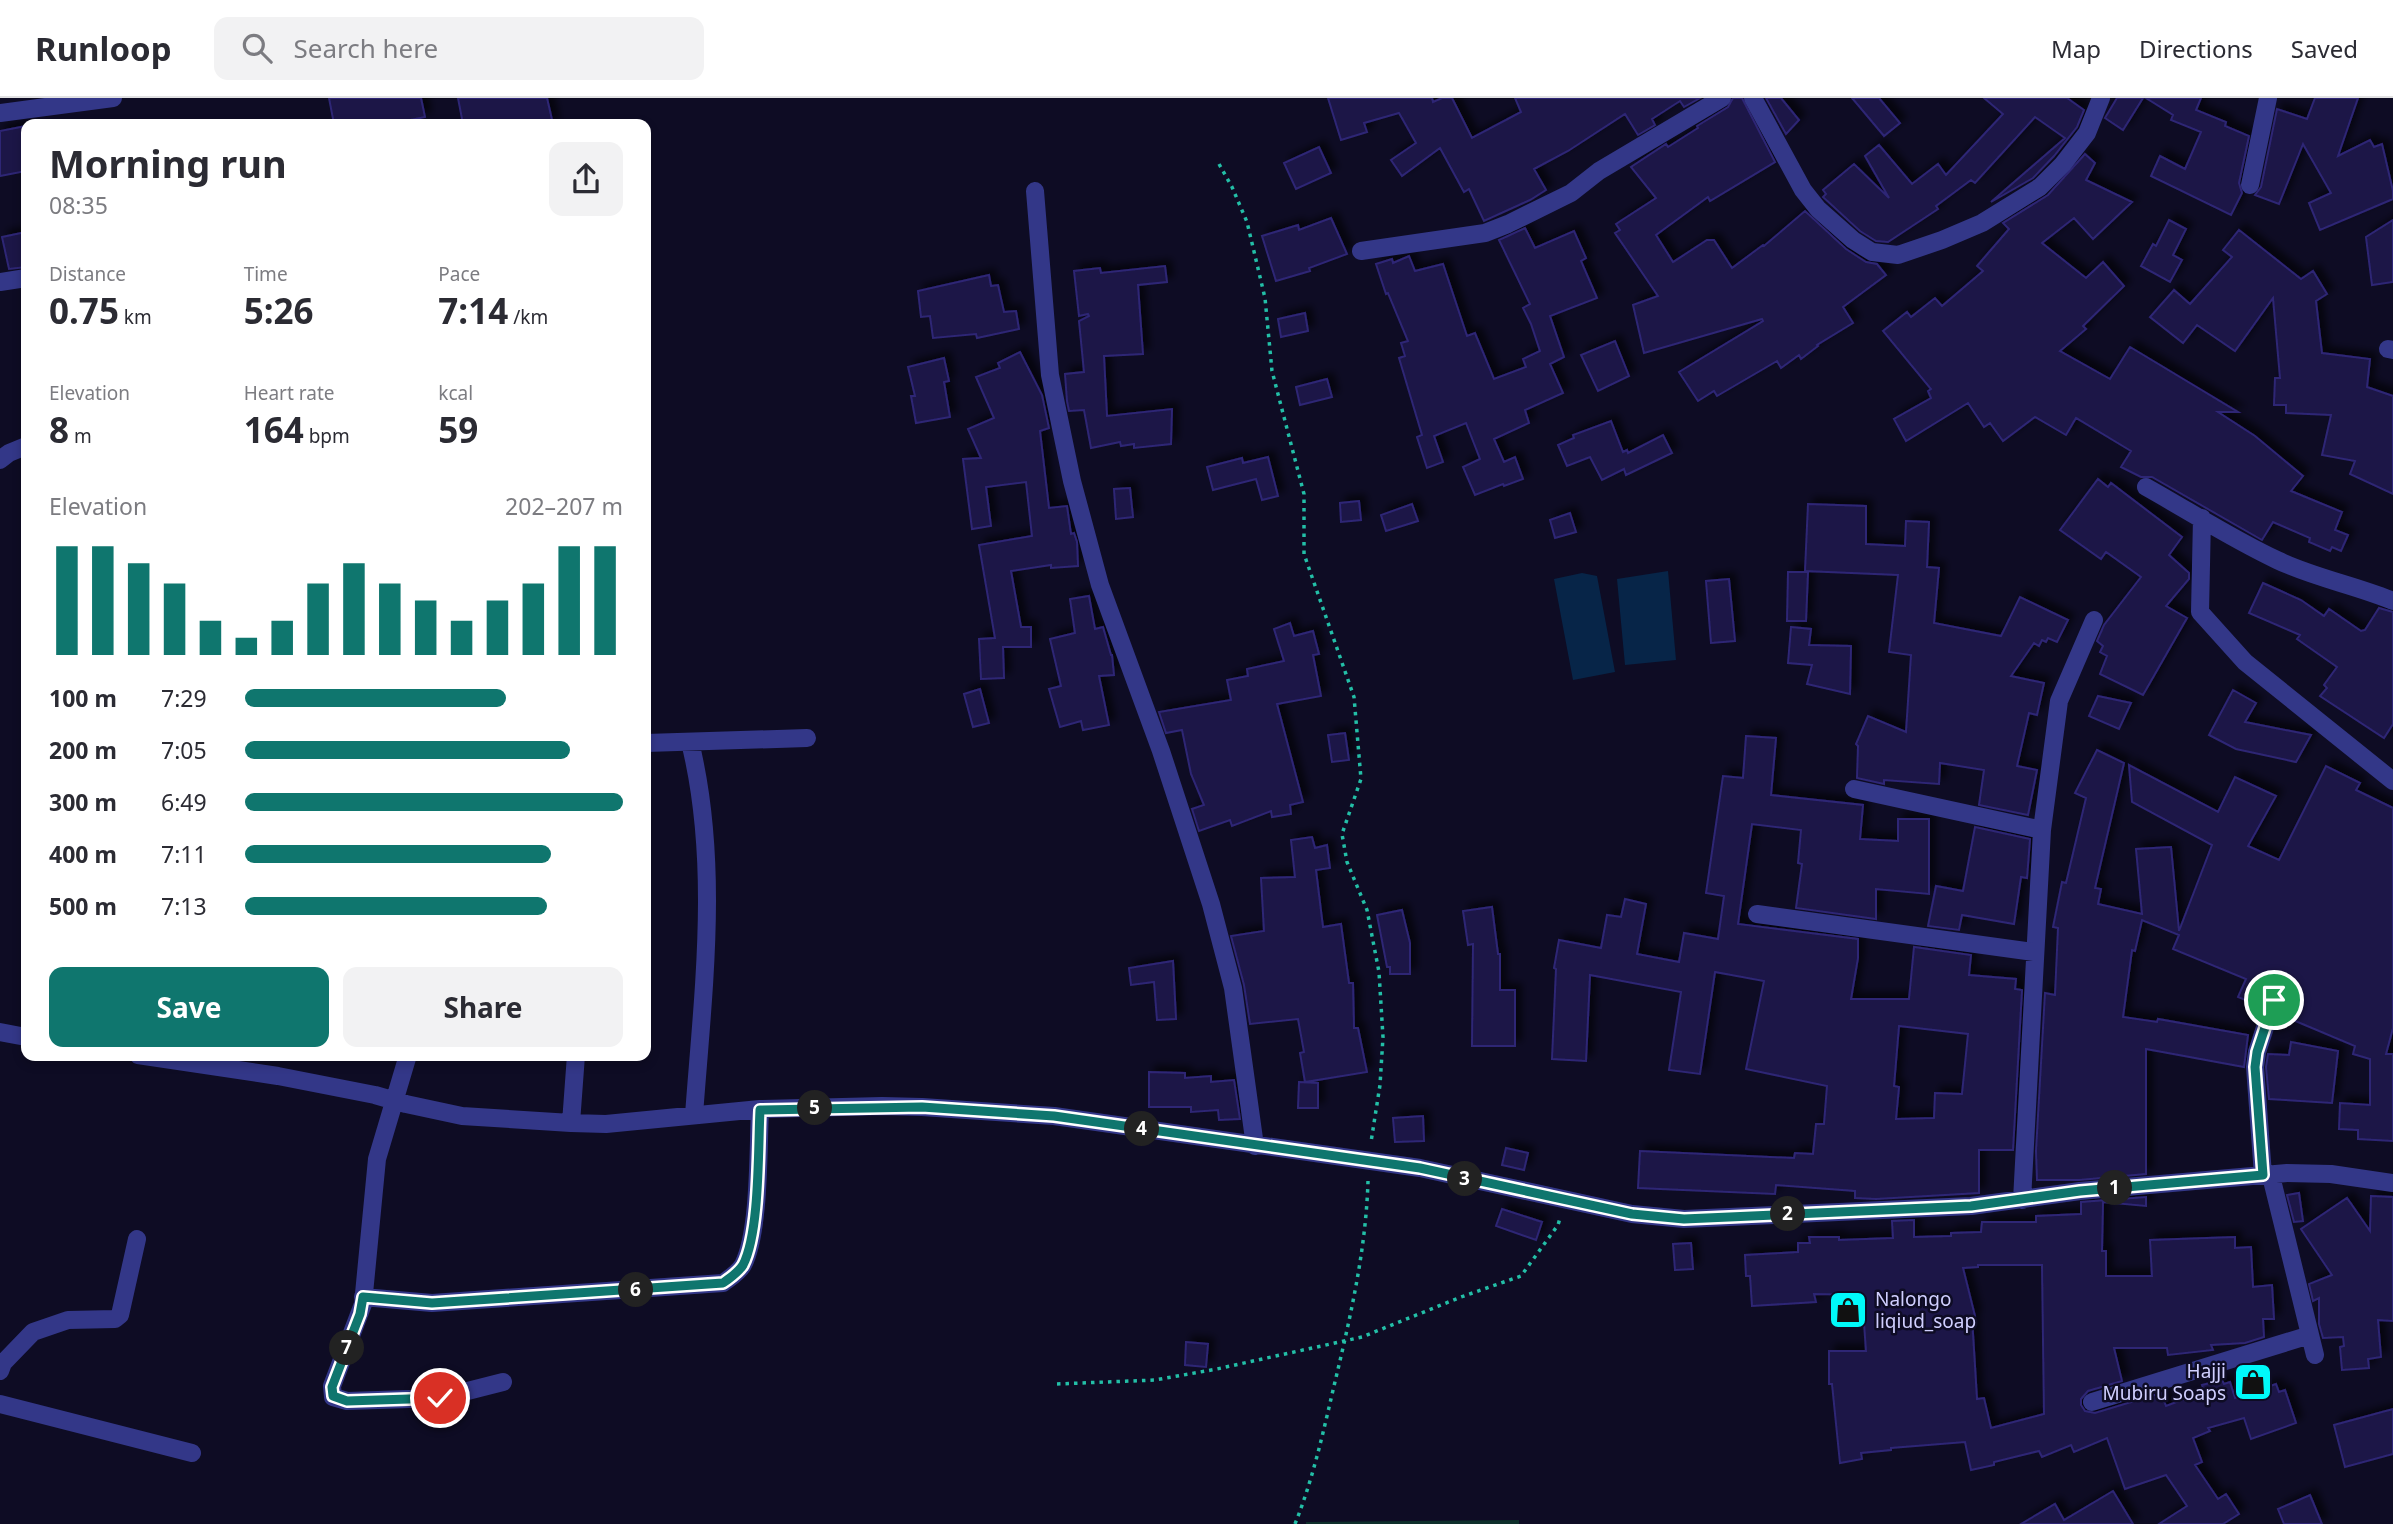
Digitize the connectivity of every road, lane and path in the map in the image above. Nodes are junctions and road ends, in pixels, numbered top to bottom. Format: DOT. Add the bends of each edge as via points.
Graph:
graph roads {
  1 [pos="113,98"];
  2 [pos="1722,98"];
  3 [pos="1753,98"];
  4 [pos="2101,98"];
  5 [pos="2268,98"];
  6 [pos="0,113"];
  7 [pos="1219,164"];
  8 [pos="2250,185"];
  9 [pos="1035,191"];
  10 [pos="1361,251"];
  11 [pos="21,279"];
  12 [pos="0,282"];
  13 [pos="21,448"];
  14 [pos="0,460"];
  15 [pos="2146,487"];
  16 [pos="2202,519"];
  17 [pos="2393,601"];
  18 [pos="2094,620"];
  19 [pos="807,738"];
  20 [pos="690,742"];
  21 [pos="651,743"];
  22 [pos="2393,781"];
  23 [pos="1854,789"];
  24 [pos="2042,830"];
  25 [pos="1757,914"];
  26 [pos="2034,952"];
  27 [pos="2274,1000"];
  28 [pos="0,1032"];
  29 [pos="21,1036"];
  30 [pos="178,1061"];
  31 [pos="406,1061"];
  32 [pos="576,1061"];
  33 [pos="395,1101"];
  34 [pos="760,1110"];
  35 [pos="694,1115"];
  36 [pos="571,1123"];
  37 [pos="1255,1146"];
  38 [pos="1368,1160"];
  39 [pos="2267,1175"];
  40 [pos="2393,1182"];
  41 [pos="1566,1199"];
  42 [pos="2022,1200"];
  43 [pos="136,1239"];
  44 [pos="363,1297"];
  45 [pos="2310,1335"];
  46 [pos="1346,1340"];
  47 [pos="2315,1354"];
  48 [pos="0,1371"];
  49 [pos="503,1382"];
  50 [pos="1057,1384"];
  51 [pos="2092,1402"];
  52 [pos="0,1404"];
  53 [pos="192,1453"];
  54 [pos="1295,1524"];
  1 -- 6 [label="street"];
  2 -- 10 [label="street" via="1599,171 1571,193 1508,224 1485,233"];
  3 -- 4 [label="street" via="1802,190 1818,209 1872,252 1898,255 1982,223 2040,187 2087,133"];
  5 -- 8 [label="street"];
  7 -- 38 [label="path" via="1247,222 1265,298 1272,371 1304,494 1304,554 1354,697 1361,779 1342,834 1376,948 1382,1037"];
  9 -- 37 [label="street" via="1050,375 1072,481 1100,585 1211,904 1233,988"];
  11 -- 12 [label="street"];
  13 -- 14 [label="street"];
  15 -- 16 [label="street"];
  16 -- 17 [label="street" via="2278,561"];
  16 -- 22 [label="street" via="2200,611 2245,662"];
  18 -- 24 [label="street" via="2059,701"];
  19 -- 20 [label="street"];
  20 -- 21 [label="street"];
  20 -- 35 [label="street" via="699,781 707,908"];
  23 -- 24 [label="street"];
  24 -- 26 [label="street"];
  25 -- 26 [label="street"];
  26 -- 42 [label="street"];
  27 -- 39 [label="street" via="2255,1067"];
  28 -- 29 [label="street"];
  30 -- 33 [label="street"];
  31 -- 33 [label="street"];
  32 -- 36 [label="street"];
  33 -- 36 [label="street" via="462,1116"];
  33 -- 44 [label="street" via="377,1159"];
  34 -- 35 [label="street"];
  34 -- 37 [label="street" via="922,1107 1041,1115"];
  34 -- 44 [label="street" via="751,1242 736,1275 723,1283 432,1303"];
  35 -- 36 [label="street"];
  37 -- 38 [label="street"];
  38 -- 41 [label="street"];
  38 -- 46 [label="path" via="1367,1213"];
  39 -- 40 [label="street" via="2331,1174"];
  39 -- 42 [label="street"];
  39 -- 45 [label="street"];
  41 -- 42 [label="street" via="1632,1214 1684,1219"];
  41 -- 46 [label="path" via="1558,1225 1521,1276"];
  43 -- 48 [label="street" via="120,1315 115,1320 68,1320 33,1332"];
  44 -- 49 [label="street" via="332,1387 333,1396 347,1401 440,1398"];
  45 -- 47 [label="street"];
  45 -- 51 [label="street"];
  46 -- 50 [label="path" via="1155,1380"];
  46 -- 54 [label="path" via="1320,1452"];
  52 -- 53 [label="street"];
}
